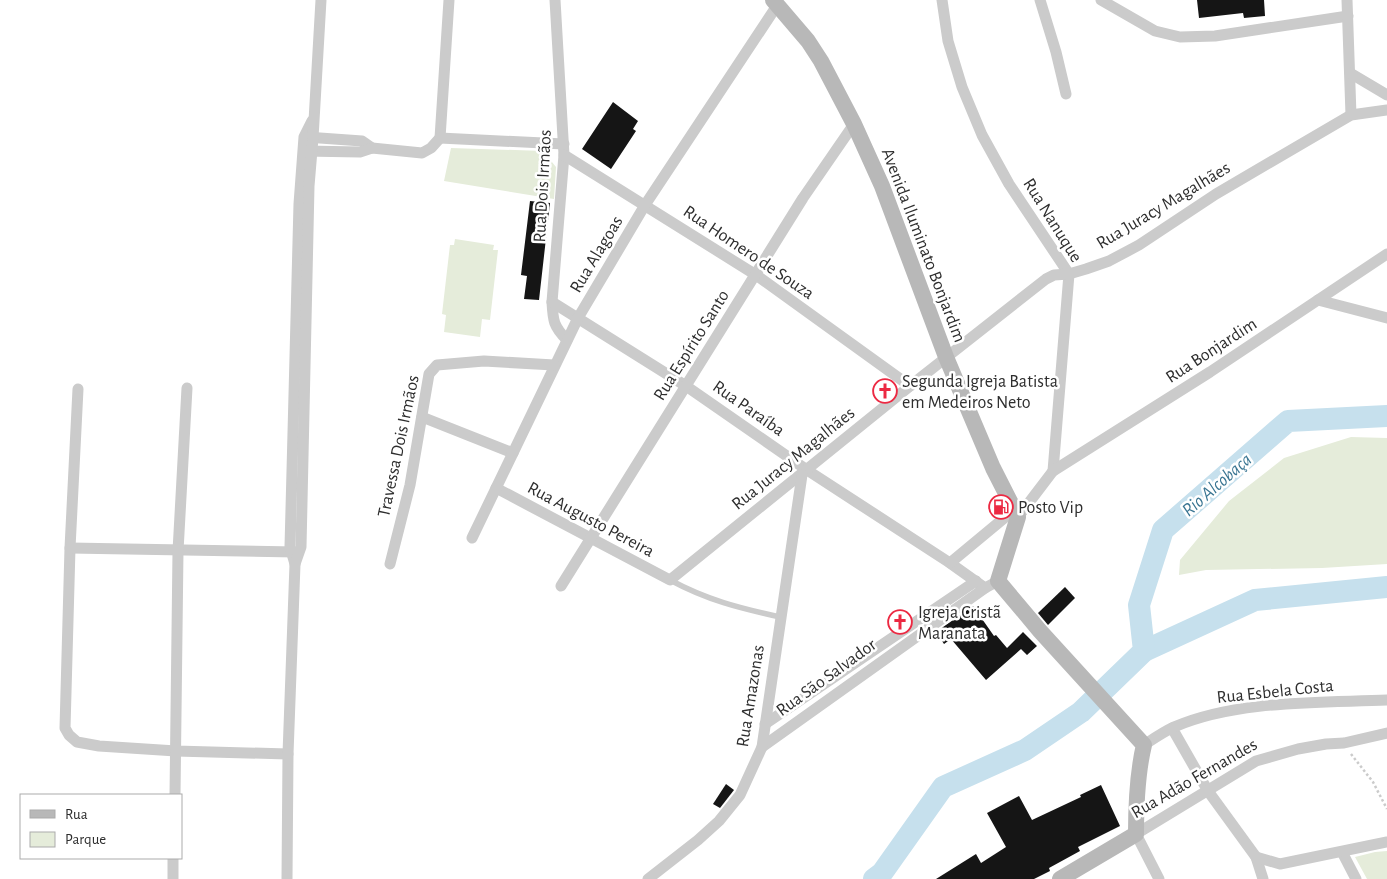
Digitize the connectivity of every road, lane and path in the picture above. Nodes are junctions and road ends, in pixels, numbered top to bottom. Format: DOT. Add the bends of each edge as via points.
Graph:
graph roads {
  1 [pos="321,0"];
  2 [pos="449,0"];
  3 [pos="555,0"];
  4 [pos="942,0"];
  5 [pos="1040,0"];
  6 [pos="1101,0"];
  7 [pos="1347,0"];
  8 [pos="775,2"];
  9 [pos="1348,16"];
  10 [pos="1350,73"];
  11 [pos="1066,94"];
  12 [pos="1387,95"];
  13 [pos="1387,110"];
  14 [pos="1350,115"];
  15 [pos="854,124"];
  16 [pos="308,137"];
  17 [pos="440,138"];
  18 [pos="372,148"];
  19 [pos="564,149"];
  20 [pos="307,151"];
  21 [pos="646,204"];
  22 [pos="1387,254"];
  23 [pos="1069,274"];
  24 [pos="756,275"];
  25 [pos="1318,300"];
  26 [pos="552,302"];
  27 [pos="578,318"];
  28 [pos="1387,318"];
  29 [pos="567,340"];
  30 [pos="946,357"];
  31 [pos="554,365"];
  32 [pos="686,386"];
  33 [pos="910,386"];
  34 [pos="187,388"];
  35 [pos="78,389"];
  36 [pos="422,417"];
  37 [pos="512,453"];
  38 [pos="1053,471"];
  39 [pos="804,472"];
  40 [pos="496,488"];
  41 [pos="1016,513"];
  42 [pos="590,537"];
  43 [pos="472,538"];
  44 [pos="70,548"];
  45 [pos="178,551"];
  46 [pos="295,552"];
  47 [pos="950,563"];
  48 [pos="390,564"];
  49 [pos="670,580"];
  50 [pos="987,583"];
  51 [pos="561,586"];
  52 [pos="780,617"];
  53 [pos="1387,700"];
  54 [pos="765,724"];
  55 [pos="1172,728"];
  56 [pos="1387,733"];
  57 [pos="1344,743"];
  58 [pos="1144,745"];
  59 [pos="762,747"];
  60 [pos="176,751"];
  61 [pos="288,754"];
  62 [pos="1208,790"];
  63 [pos="175,794"];
  64 [pos="1387,809"];
  65 [pos="1136,834"];
  66 [pos="1387,842"];
  67 [pos="1342,852"];
  68 [pos="1256,857"];
  69 [pos="173,859"];
  70 [pos="173,879"];
  71 [pos="288,879"];
  72 [pos="648,879"];
  73 [pos="1060,879"];
  74 [pos="1158,879"];
  75 [pos="1264,879"];
  76 [pos="1356,879"];
  1 -- 16 [label="street" via="314,117"];
  2 -- 17 [label="street"];
  3 -- 19 [label="street, Rua Dois Irmãos"];
  4 -- 23 [label="street, Rua Nanuque" via="948,41 982,135 1009,184"];
  5 -- 11 [label="street"];
  6 -- 9 [label="street" via="1155,31 1180,37 1215,36"];
  7 -- 9 [label="street"];
  8 -- 15 [label="street, Avenida Iluminato Bonjardim" via="821,61"];
  8 -- 21 [label="street, Rua Alagoas"];
  9 -- 10 [label="street"];
  10 -- 12 [label="street"];
  10 -- 14 [label="street"];
  13 -- 14 [label="street"];
  14 -- 23 [label="street, Rua Juracy Magalhães" via="1216,194 1139,245 1109,261"];
  15 -- 24 [label="street, Rua Espírito Santo"];
  15 -- 30 [label="street, Avenida Iluminato Bonjardim" via="882,186"];
  16 -- 18 [label="street" via="362,141"];
  16 -- 20 [label="street"];
  17 -- 18 [label="street" via="422,153"];
  17 -- 19 [label="street, Rua Homero de Souza"];
  18 -- 20 [label="street" via="360,152"];
  19 -- 21 [label="street, Rua Homero de Souza"];
  19 -- 26 [label="street, Rua Dois Irmãos"];
  20 -- 46 [label="street"];
  21 -- 24 [label="street, Rua Homero de Souza"];
  21 -- 27 [label="street, Rua Alagoas"];
  22 -- 25 [label="street, Rua Bonjardim"];
  23 -- 30 [label="street, Rua Juracy Magalhães" via="1046,279"];
  23 -- 38 [label="street, Rua Nanuque"];
  24 -- 32 [label="street, Rua Espírito Santo"];
  24 -- 33 [label="street, Rua Homero de Souza"];
  25 -- 28 [label="street"];
  25 -- 38 [label="street, Rua Bonjardim"];
  26 -- 27 [label="street, Rua Paraíba"];
  26 -- 29 [label="street, Rua Dois Irmãos" via="556,329"];
  27 -- 29 [label="street, Rua Alagoas"];
  27 -- 32 [label="street, Rua Paraíba"];
  29 -- 31 [label="street, Rua Alagoas"];
  30 -- 33 [label="street, Rua Juracy Magalhães"];
  30 -- 41 [label="street, Avenida Iluminato Bonjardim" via="993,468"];
  31 -- 36 [label="street, Travessa Dois Irmãos" via="484,361 437,365 429,374"];
  31 -- 37 [label="street, Rua Alagoas"];
  32 -- 39 [label="street, Rua Paraíba"];
  32 -- 42 [label="street, Rua Espírito Santo"];
  33 -- 39 [label="street, Rua Juracy Magalhães"];
  34 -- 45 [label="street"];
  35 -- 44 [label="street"];
  36 -- 37 [label="street"];
  36 -- 48 [label="street, Travessa Dois Irmãos" via="410,484"];
  37 -- 40 [label="street, Rua Alagoas"];
  38 -- 41 [label="street"];
  39 -- 47 [label="street, Rua Paraíba"];
  39 -- 49 [label="street, Rua Juracy Magalhães"];
  39 -- 52 [label="street, Rua Amazonas"];
  40 -- 42 [label="street, Rua Augusto Pereira"];
  40 -- 43 [label="street, Rua Alagoas"];
  41 -- 47 [label="street"];
  41 -- 50 [label="street"];
  42 -- 49 [label="street, Rua Augusto Pereira"];
  42 -- 51 [label="street, Rua Espírito Santo"];
  44 -- 45 [label="street"];
  44 -- 60 [label="street" via="65,728 77,742"];
  45 -- 46 [label="street"];
  45 -- 60 [label="street"];
  46 -- 61 [label="street"];
  47 -- 50 [label="street, Rua Paraíba"];
  49 -- 52 [label="lane" via="694,593 736,608"];
  50 -- 54 [label="street, Rua São Salvador"];
  50 -- 58 [label="street" via="1040,631"];
  50 -- 59 [label="street, Rua São Salvador"];
  52 -- 54 [label="street, Rua Amazonas"];
  53 -- 55 [label="street, Rua Esbela Costa" via="1236,710 1198,718"];
  54 -- 59 [label="street, Rua Amazonas"];
  55 -- 58 [label="street, Rua Esbela Costa"];
  55 -- 62 [label="street"];
  56 -- 57 [label="street, Rua Adão Fernandes"];
  57 -- 62 [label="street, Rua Adão Fernandes" via="1275,754 1237,771"];
  57 -- 64 [label="path" via="1373,782"];
  58 -- 65 [label="street" via="1138,772"];
  59 -- 72 [label="street, Rua Amazonas" via="740,795 719,821"];
  60 -- 61 [label="street"];
  60 -- 63 [label="street"];
  61 -- 71 [label="street"];
  62 -- 65 [label="street, Rua Adão Fernandes"];
  62 -- 68 [label="street"];
  65 -- 73 [label="street, Rua Adão Fernandes"];
  65 -- 74 [label="street"];
  66 -- 67 [label="street"];
  67 -- 68 [label="street" via="1280,864"];
  67 -- 76 [label="street"];
  68 -- 75 [label="street"];
  69 -- 70 [label="street"];
}
